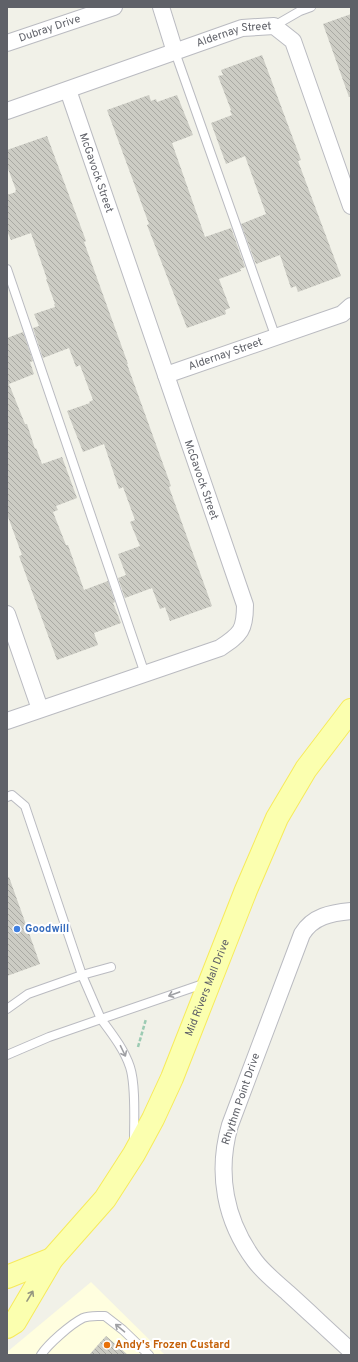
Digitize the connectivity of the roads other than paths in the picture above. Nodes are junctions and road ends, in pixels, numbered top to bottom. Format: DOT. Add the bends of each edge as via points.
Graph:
graph roads {
  1 [pos="114,7"];
  2 [pos="161,7"];
  3 [pos="311,7"];
  4 [pos="274,26"];
  5 [pos="9,38"];
  6 [pos="175,52"];
  7 [pos="68,90"];
  8 [pos="7,111"];
  9 [pos="351,206"];
  10 [pos="7,269"];
  11 [pos="351,306"];
  12 [pos="276,338"];
  13 [pos="166,375"];
  14 [pos="7,614"];
  15 [pos="145,674"];
  16 [pos="40,709"];
  17 [pos="351,710"];
  18 [pos="7,721"];
  19 [pos="7,797"];
  20 [pos="351,911"];
  21 [pos="111,967"];
  22 [pos="82,975"];
  23 [pos="211,981"];
  24 [pos="7,1009"];
  25 [pos="101,1019"];
  26 [pos="7,1055"];
  27 [pos="134,1154"];
  28 [pos="52,1259"];
  29 [pos="7,1277"];
  30 [pos="7,1327"];
  31 [pos="351,1351"];
  32 [pos="41,1355"];
  33 [pos="148,1355"];
  1 -- 5 [label="street, Dubray Drive"];
  2 -- 6 [label="street"];
  3 -- 4 [label="lane"];
  4 -- 6 [label="street, Aldernay Street" via="242,28"];
  4 -- 9 [label="street, Aldernay Street" via="293,41"];
  6 -- 7 [label="street, Aldernay Street"];
  6 -- 12 [label="lane"];
  7 -- 8 [label="street, Aldernay Street"];
  7 -- 13 [label="street, McGavock Street"];
  10 -- 15 [label="lane"];
  11 -- 12 [label="street, Aldernay Street" via="342,314"];
  12 -- 13 [label="street, Aldernay Street"];
  13 -- 15 [label="street, McGavock Street" via="244,604 245,616 243,629 220,648"];
  14 -- 16 [label="street"];
  15 -- 16 [label="street, McGavock Street"];
  16 -- 18 [label="street, McGavock Street"];
  17 -- 23 [label="main road, Mid Rivers Mall Drive" via="306,769 277,818"];
  19 -- 22 [label="lane" via="12,795 25,806"];
  20 -- 31 [label="street, Rhythm Point Drive" via="334,913 315,920 302,934 230,1125 222,1165 227,1204 236,1230 250,1253 263,1270"];
  21 -- 22 [label="lane"];
  22 -- 24 [label="lane" via="28,994"];
  22 -- 25 [label="lane"];
  23 -- 25 [label="lane, one-way"];
  23 -- 27 [label="main road, Mid Rivers Mall Drive" via="172,1078"];
  25 -- 26 [label="lane"];
  25 -- 27 [label="lane, one-way" via="118,1042 131,1067 134,1090"];
  27 -- 28 [label="main road, Mid Rivers Mall Drive" via="105,1199"];
  28 -- 29 [label="main road, Mid Rivers Mall Drive"];
  30 -- 28 [label="main road, Mid Rivers Mall Drive, one-way" via="14,1322"];
  33 -- 32 [label="lane, one-way" via="105,1316 84,1317 65,1331"];
}
